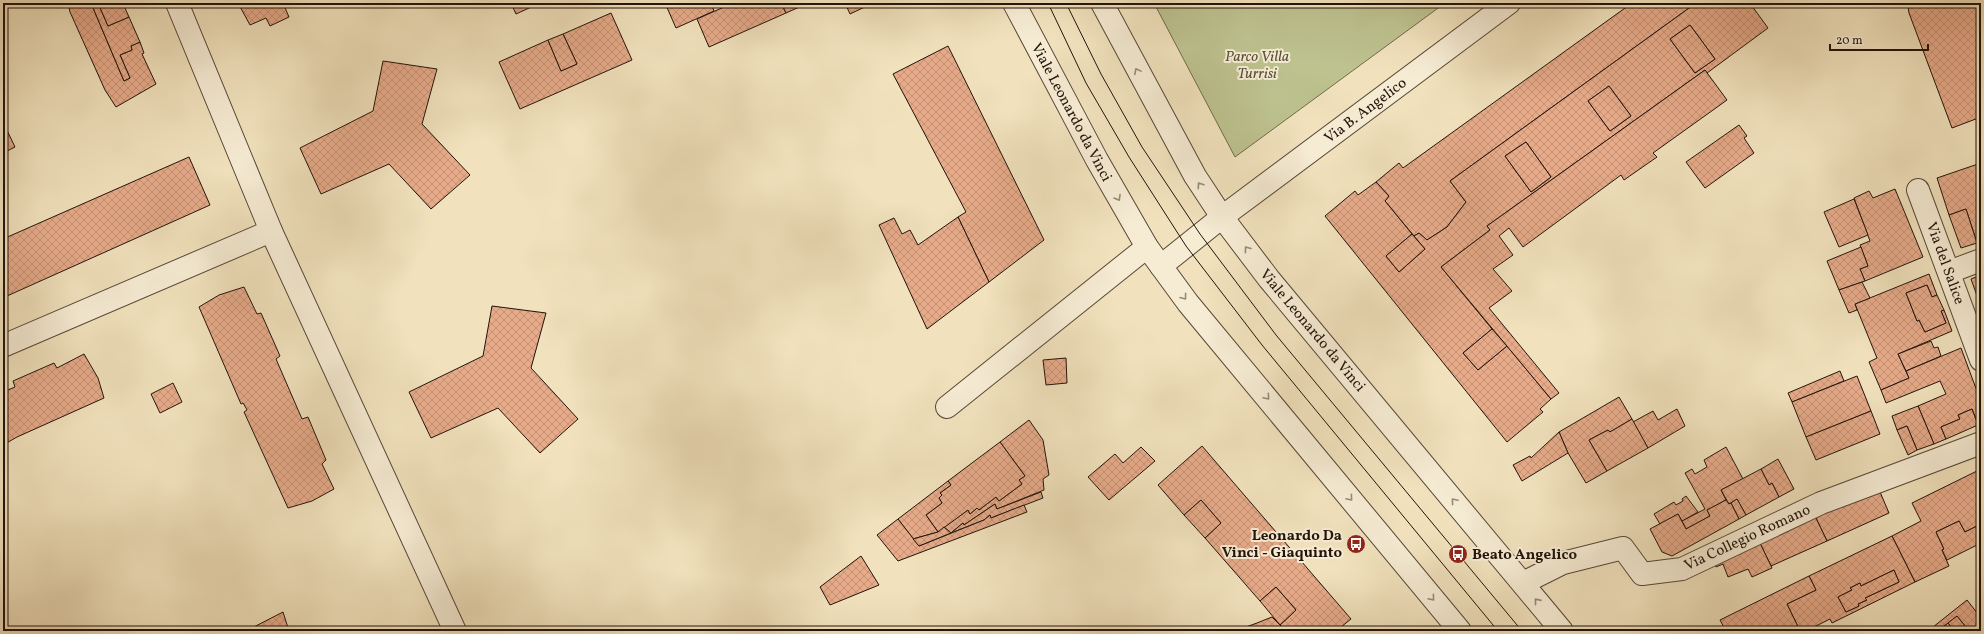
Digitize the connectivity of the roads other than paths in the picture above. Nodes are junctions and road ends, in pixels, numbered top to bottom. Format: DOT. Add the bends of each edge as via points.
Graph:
graph roads {
  1 [pos="177,3"];
  2 [pos="1014,3"];
  3 [pos="1102,3"];
  4 [pos="1509,3"];
  5 [pos="1918,190"];
  6 [pos="1222,217"];
  7 [pos="271,231"];
  8 [pos="1147,247"];
  9 [pos="1981,260"];
  10 [pos="1161,266"];
  11 [pos="1949,272"];
  12 [pos="3,346"];
  13 [pos="1981,360"];
  14 [pos="947,407"];
  15 [pos="1981,443"];
  16 [pos="1523,583"];
  17 [pos="1455,630"];
  18 [pos="455,631"];
  19 [pos="1562,631"];
  1 -- 7 [label="street"];
  2 -- 8 [label="street, Viale Leonardo da Vinci, one-way" via="1093,153"];
  6 -- 3 [label="street, Viale Leonardo da Vinci, one-way" via="1191,170"];
  4 -- 6 [label="street, Via B. Angelico"];
  5 -- 11 [label="street, Via del Salice"];
  6 -- 10 [label="street, Via B. Angelico"];
  16 -- 6 [label="street, Viale Leonardo da Vinci, one-way" via="1274,285"];
  7 -- 12 [label="street"];
  7 -- 18 [label="street"];
  8 -- 10 [label="street, Viale Leonardo da Vinci"];
  8 -- 14 [label="street"];
  9 -- 11 [label="street"];
  10 -- 17 [label="street, Viale Leonardo da Vinci, one-way"];
  11 -- 13 [label="street, Via del Salice"];
  15 -- 16 [label="street, Via Collegio Romano" via="1821,503 1682,569 1642,574 1623,548 1563,563"];
  19 -- 16 [label="street, Viale Leonardo da Vinci, one-way"];
}
